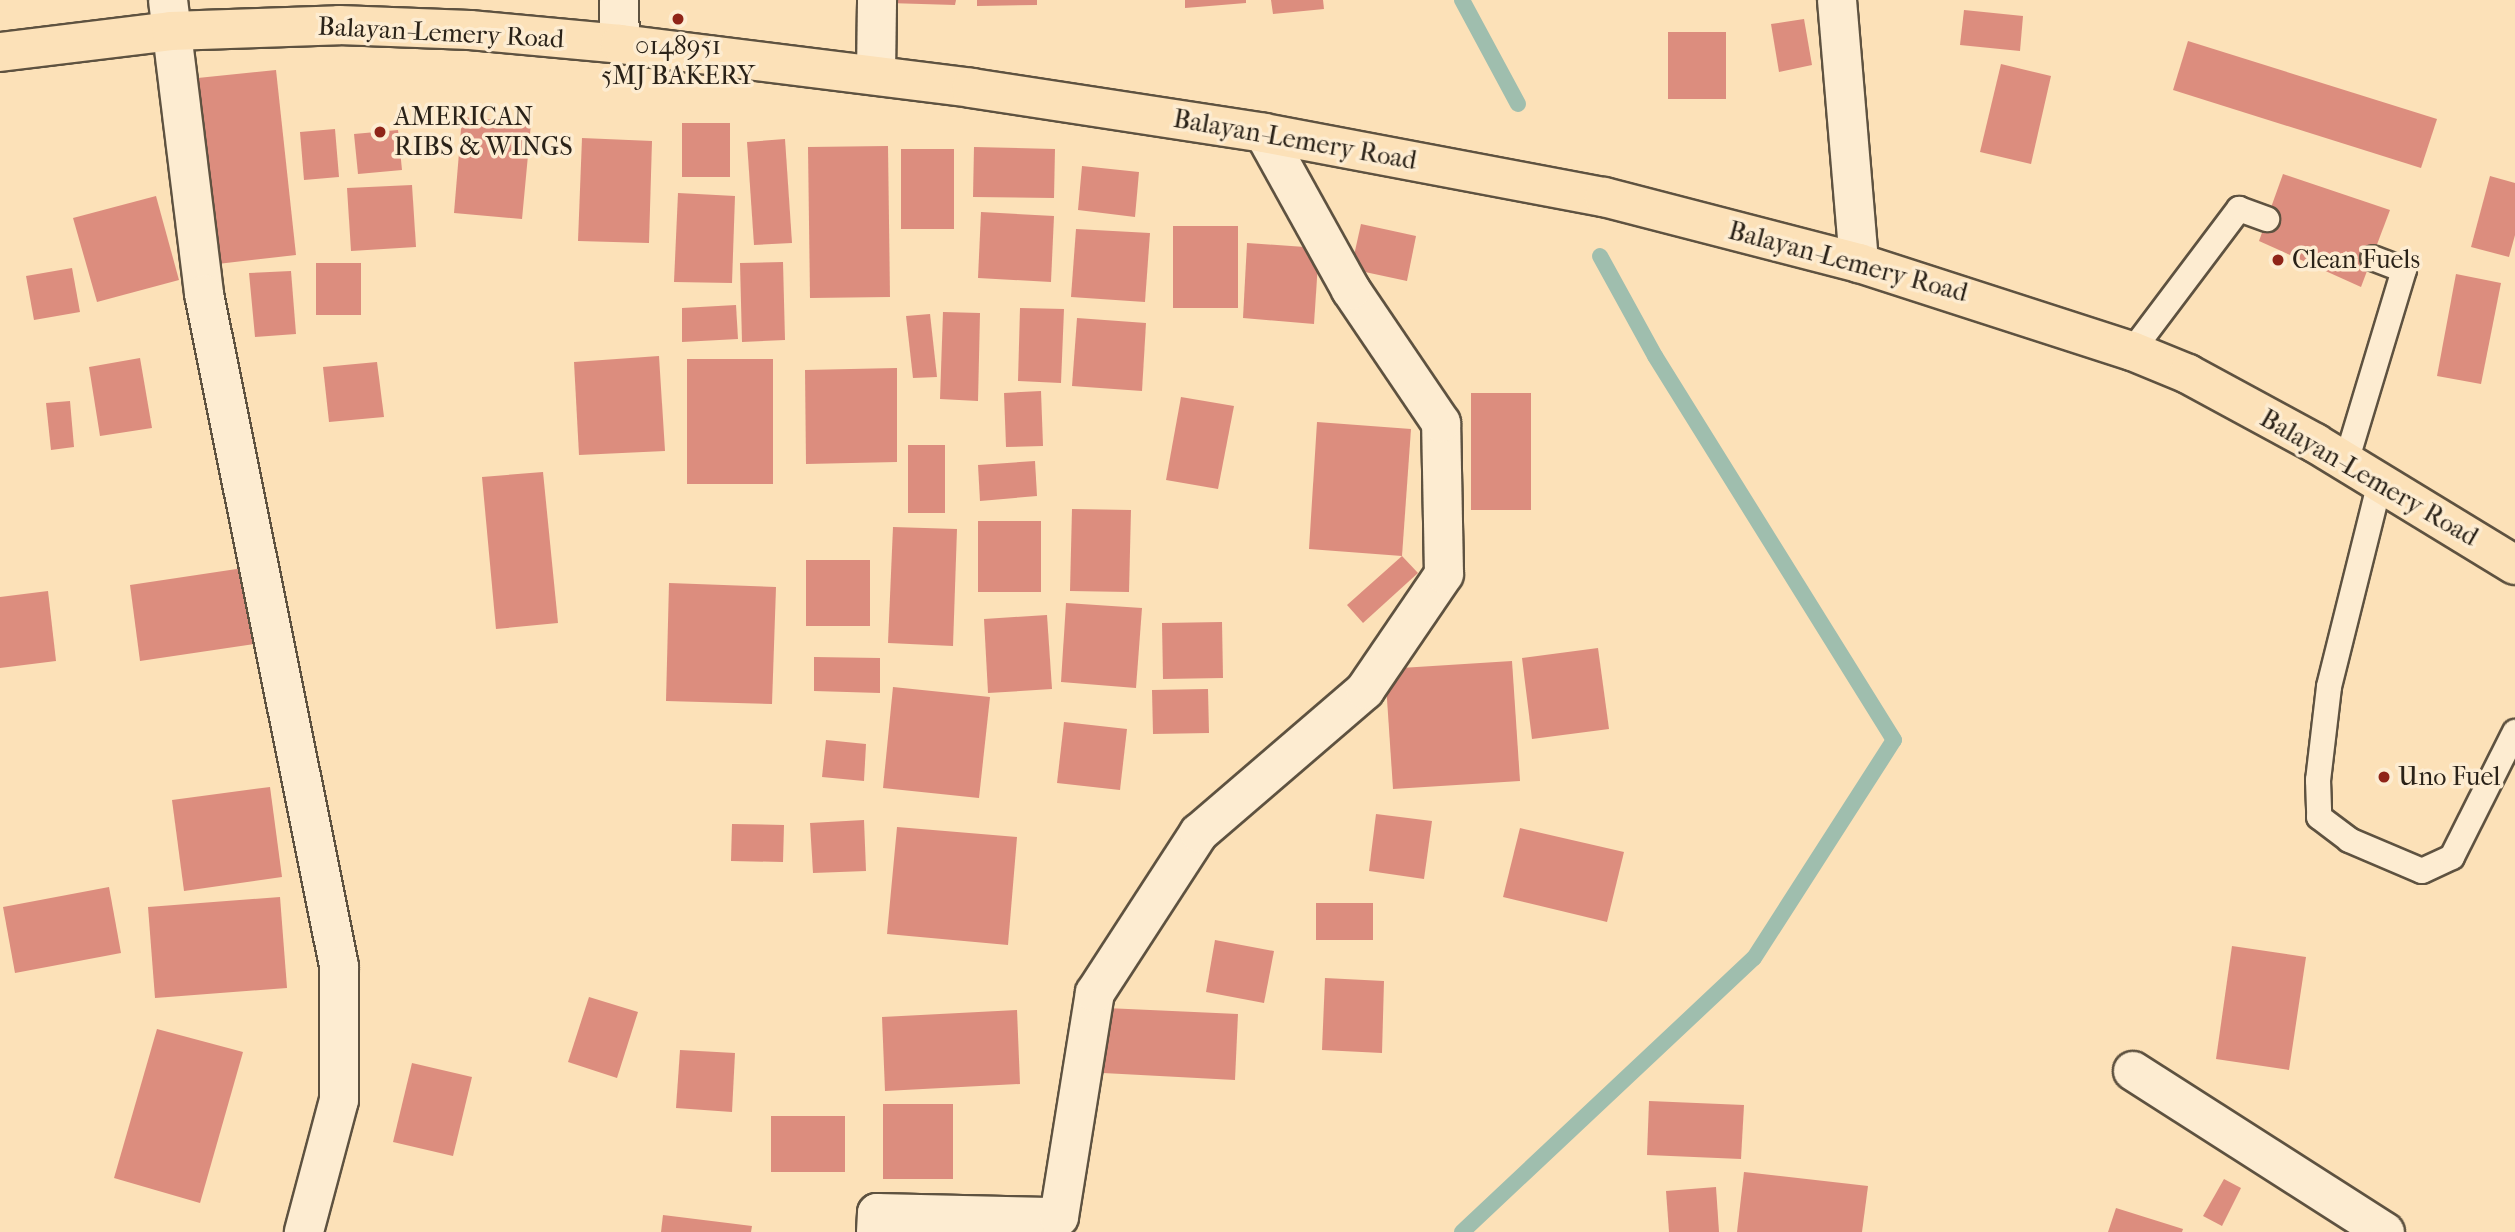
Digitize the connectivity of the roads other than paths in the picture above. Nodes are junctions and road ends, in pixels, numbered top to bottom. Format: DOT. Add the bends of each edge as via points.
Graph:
graph roads {
  1 [pos="619,0"];
  2 [pos="877,0"];
  3 [pos="1837,0"];
  4 [pos="170,16"];
  5 [pos="620,44"];
  6 [pos="0,52"];
  7 [pos="876,74"];
  8 [pos="1264,133"];
  9 [pos="2267,219"];
  10 [pos="2372,258"];
  11 [pos="1859,263"];
  12 [pos="2132,351"];
  13 [pos="2346,462"];
  14 [pos="2380,482"];
  15 [pos="2515,565"];
  16 [pos="2515,732"];
  17 [pos="2133,1072"];
  18 [pos="304,1232"];
  19 [pos="876,1232"];
  20 [pos="2385,1232"];
  1 -- 5 [label="street"];
  2 -- 7 [label="street"];
  3 -- 11 [label="street"];
  4 -- 5 [label="main road, Balayan-Lemery Road" via="470,30"];
  4 -- 6 [label="main road, Balayan-Lemery Road"];
  4 -- 18 [label="street" via="204,294 339,966 339,1100"];
  5 -- 7 [label="main road, Balayan-Lemery Road"];
  7 -- 8 [label="main road, Balayan-Lemery Road"];
  8 -- 11 [label="main road, Balayan-Lemery Road" via="1604,197"];
  8 -- 19 [label="street" via="1351,290 1441,423 1444,574 1365,690 1199,833 1095,993 1059,1217 877,1213"];
  9 -- 12 [label="lane" via="2239,209"];
  10 -- 13 [label="lane" via="2404,270"];
  11 -- 12 [label="main road, Balayan-Lemery Road"];
  12 -- 13 [label="main road, Balayan-Lemery Road" via="2188,374"];
  13 -- 14 [label="main road, Balayan-Lemery Road"];
  14 -- 15 [label="main road, Balayan-Lemery Road"];
  14 -- 16 [label="lane" via="2329,687 2318,780 2319,817 2349,839 2423,871 2452,857"];
  17 -- 20 [label="street"];
}
